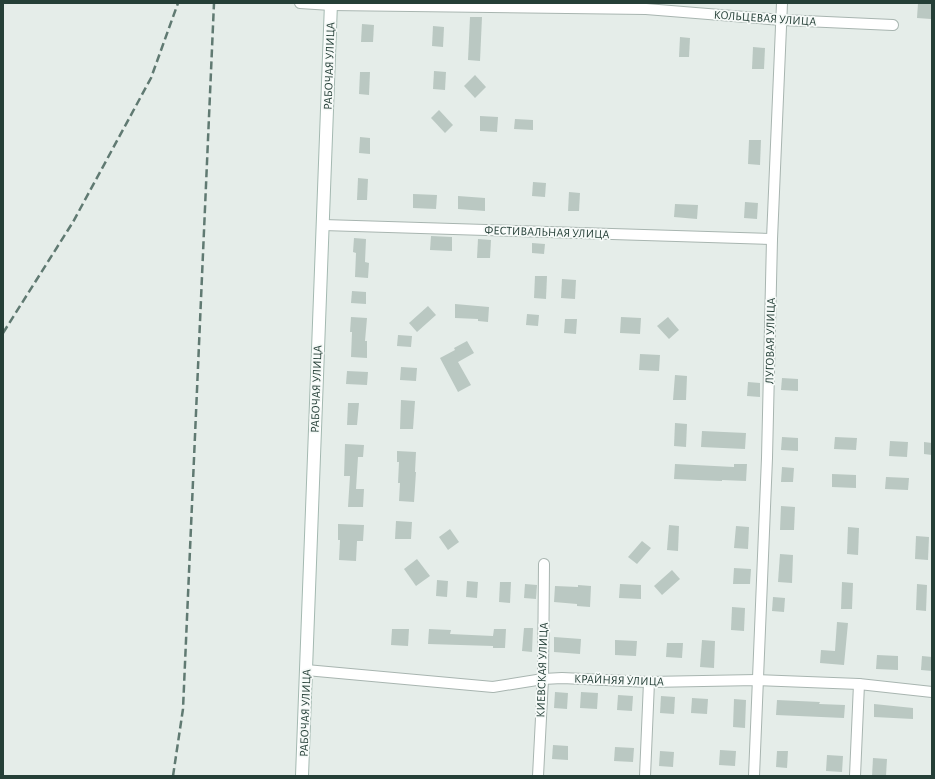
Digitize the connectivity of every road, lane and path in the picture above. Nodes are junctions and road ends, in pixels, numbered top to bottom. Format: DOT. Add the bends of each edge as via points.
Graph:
graph roads {
  1 [pos="300,3"];
  2 [pos="782,3"];
  3 [pos="331,4"];
  4 [pos="782,20"];
  5 [pos="893,25"];
  6 [pos="323,225"];
  7 [pos="772,239"];
  8 [pos="544,564"];
  9 [pos="306,670"];
  10 [pos="543,679"];
  11 [pos="758,680"];
  12 [pos="649,682"];
  13 [pos="859,684"];
  14 [pos="932,692"];
  15 [pos="302,776"];
  16 [pos="538,776"];
  17 [pos="646,776"];
  18 [pos="754,776"];
  19 [pos="855,776"];
  1 -- 3 [label="street, КОЛЬЦЕВАЯ УЛИЦА"];
  2 -- 4 [label="street, ЛУГОВАЯ УЛИЦА"];
  3 -- 4 [label="street, КОЛЬЦЕВАЯ УЛИЦА" via="646,9"];
  3 -- 6 [label="main road, РАБОЧАЯ УЛИЦА"];
  4 -- 5 [label="street, КОЛЬЦЕВАЯ УЛИЦА"];
  4 -- 7 [label="street, ЛУГОВАЯ УЛИЦА"];
  6 -- 7 [label="street, ФЕСТИВАЛЬНАЯ УЛИЦА"];
  6 -- 9 [label="main road, РАБОЧАЯ УЛИЦА"];
  7 -- 11 [label="street, ЛУГОВАЯ УЛИЦА"];
  8 -- 10 [label="street, КИЕВСКАЯ УЛИЦА"];
  9 -- 10 [label="street, КРАЙНЯЯ УЛИЦА" via="493,687"];
  9 -- 15 [label="main road, РАБОЧАЯ УЛИЦА"];
  10 -- 12 [label="street, КРАЙНЯЯ УЛИЦА"];
  10 -- 16 [label="street, КИЕВСКАЯ УЛИЦА"];
  11 -- 12 [label="street, КРАЙНЯЯ УЛИЦА"];
  11 -- 13 [label="street, КРАЙНЯЯ УЛИЦА"];
  11 -- 18 [label="street, ЛУГОВАЯ УЛИЦА"];
  12 -- 17 [label="street"];
  13 -- 14 [label="street, КРАЙНЯЯ УЛИЦА"];
  13 -- 19 [label="street"];
}
